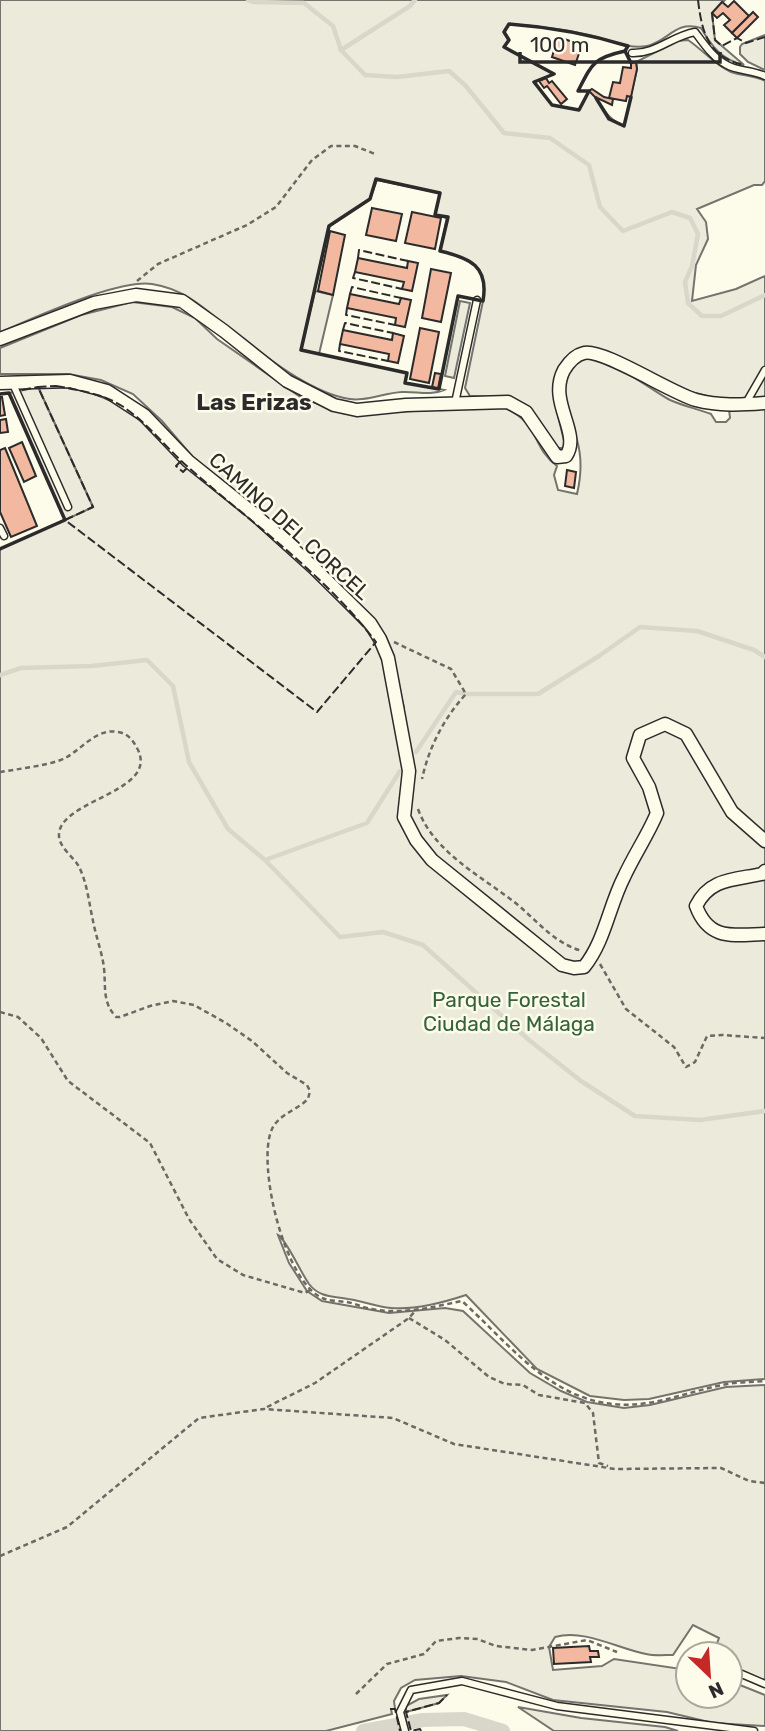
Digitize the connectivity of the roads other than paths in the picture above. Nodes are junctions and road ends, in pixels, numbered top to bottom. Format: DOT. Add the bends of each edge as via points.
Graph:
graph roads {
  1 [pos="632,52"];
  2 [pos="765,76"];
  3 [pos="477,300"];
  4 [pos="0,340"];
  5 [pos="765,370"];
  6 [pos="6,382"];
  7 [pos="455,402"];
  8 [pos="765,403"];
  9 [pos="745,405"];
  10 [pos="68,507"];
  11 [pos="0,528"];
  12 [pos="4,536"];
  13 [pos="765,841"];
  14 [pos="765,872"];
  15 [pos="765,934"];
  16 [pos="744,1675"];
  17 [pos="765,1684"];
  18 [pos="405,1731"];
  19 [pos="737,1731"];
  20 [pos="754,1731"];
  1 -- 2 [label="lane" via="647,53 695,32 728,66"];
  3 -- 7 [label="lane"];
  4 -- 7 [label="street" via="94,303 136,295 182,301 287,381 334,405 357,410"];
  5 -- 9 [label="lane"];
  6 -- 10 [label="lane"];
  6 -- 13 [label="street, CAMINO DEL CORCEL" via="70,381 107,391 144,415 188,461 253,513 369,623 388,657 408,771 404,817 416,841 432,860 562,965 583,967 594,954 624,875 657,813 633,758 640,735 665,724 686,734 732,812"];
  7 -- 9 [label="street" via="508,402 520,407 557,457 566,456 571,449 559,397 562,378 573,358 586,352 601,354 694,400"];
  8 -- 9 [label="street"];
  11 -- 12 [label="lane"];
  14 -- 15 [label="street" via="712,884 696,906 708,928 730,935"];
  16 -- 17 [label="lane"];
  18 -- 19 [label="lane" via="400,1712 411,1690 462,1681 557,1706"];
  19 -- 20 [label="lane"];
}
